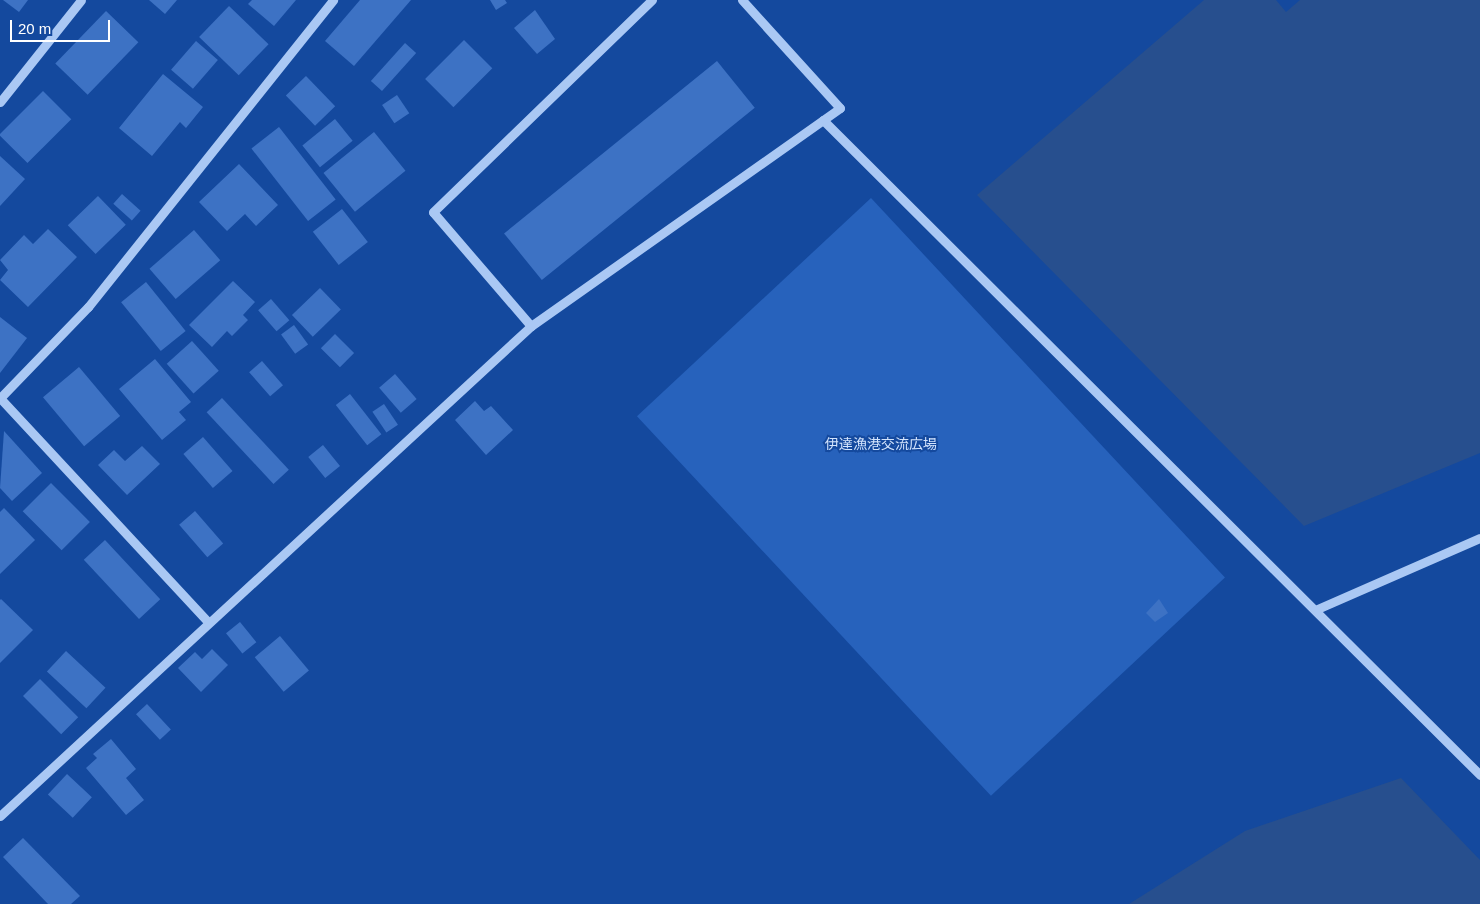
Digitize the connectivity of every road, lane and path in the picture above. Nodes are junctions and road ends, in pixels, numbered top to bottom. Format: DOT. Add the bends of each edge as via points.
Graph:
graph roads {
  1 [pos="81,0"];
  2 [pos="332,0"];
  3 [pos="652,0"];
  4 [pos="742,0"];
  5 [pos="0,102"];
  6 [pos="823,120"];
  7 [pos="531,326"];
  8 [pos="0,398"];
  9 [pos="1480,538"];
  10 [pos="1315,610"];
  11 [pos="207,621"];
  12 [pos="1480,775"];
  13 [pos="0,816"];
  1 -- 5 [label="street"];
  2 -- 8 [label="street" via="88,307"];
  3 -- 7 [label="street" via="433,212"];
  4 -- 6 [label="street" via="840,108"];
  6 -- 7 [label="street"];
  6 -- 10 [label="street"];
  7 -- 11 [label="street"];
  8 -- 11 [label="street"];
  9 -- 10 [label="street"];
  10 -- 12 [label="street"];
  11 -- 13 [label="street"];
}
